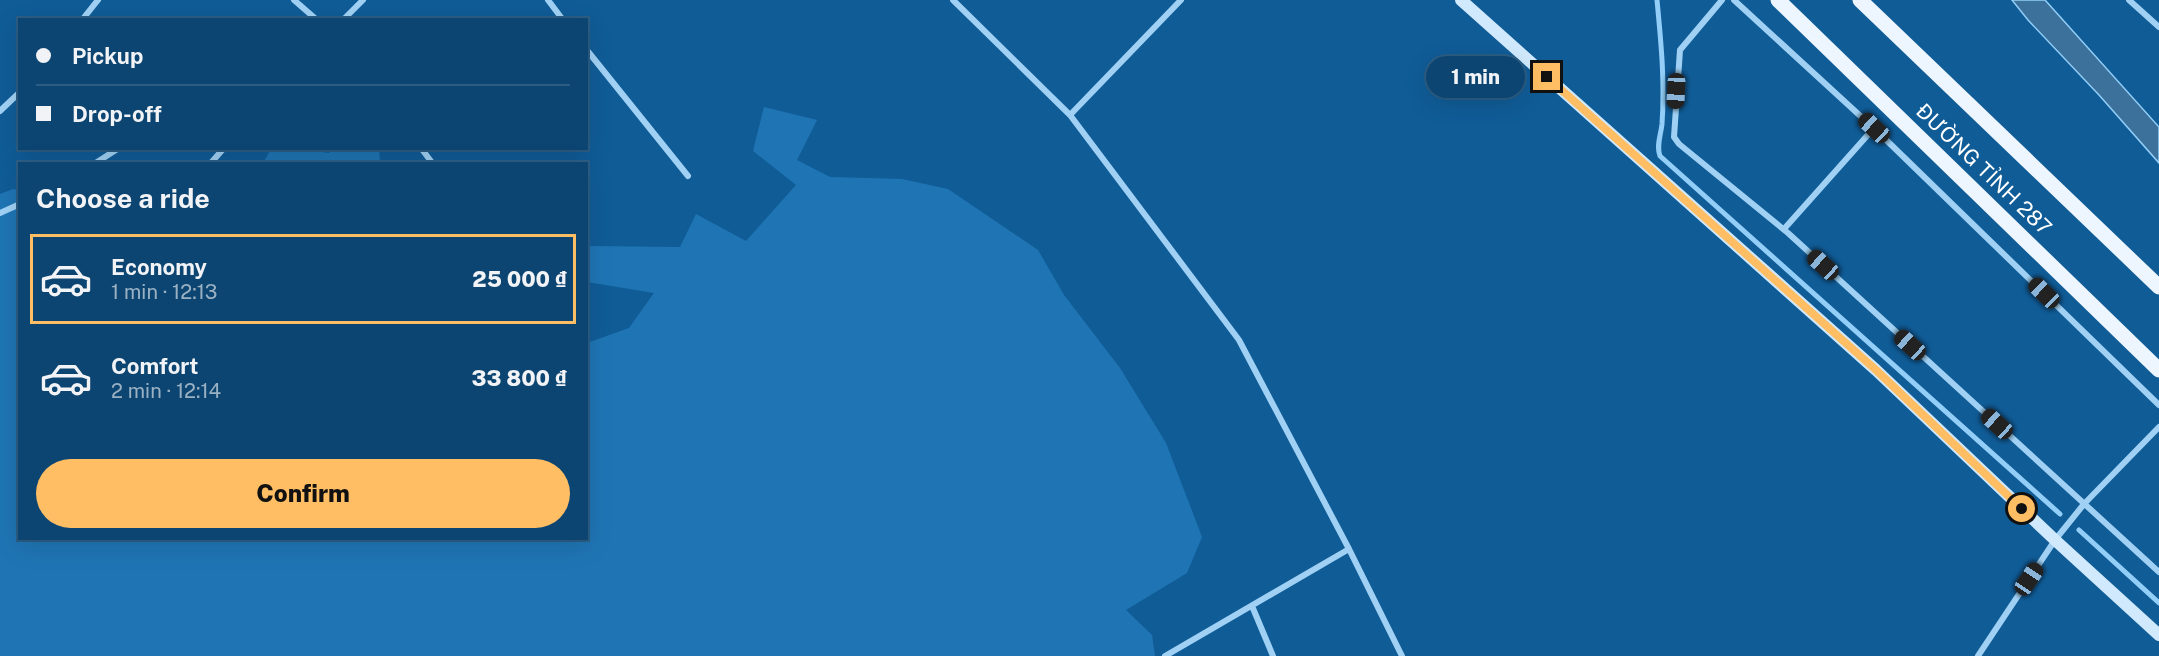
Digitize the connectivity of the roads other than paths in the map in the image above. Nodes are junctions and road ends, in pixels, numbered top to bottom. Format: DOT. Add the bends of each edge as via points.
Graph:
graph roads {
  1 [pos="98,0"];
  2 [pos="294,0"];
  3 [pos="363,0"];
  4 [pos="548,0"];
  5 [pos="953,0"];
  6 [pos="1181,0"];
  7 [pos="1461,0"];
  8 [pos="1722,0"];
  9 [pos="1734,0"];
  10 [pos="1778,0"];
  11 [pos="1860,0"];
  12 [pos="2129,0"];
  13 [pos="84,18"];
  14 [pos="315,18"];
  15 [pos="345,18"];
  16 [pos="562,18"];
  17 [pos="2159,27"];
  18 [pos="588,51"];
  19 [pos="18,94"];
  20 [pos="0,111"];
  21 [pos="1070,115"];
  22 [pos="1874,128"];
  23 [pos="116,150"];
  24 [pos="222,150"];
  25 [pos="96,162"];
  26 [pos="212,162"];
  27 [pos="688,176"];
  28 [pos="18,205"];
  29 [pos="0,213"];
  30 [pos="1784,229"];
  31 [pos="2159,287"];
  32 [pos="2159,370"];
  33 [pos="2159,405"];
  34 [pos="2159,427"];
  35 [pos="2084,504"];
  36 [pos="2055,540"];
  37 [pos="1349,549"];
  38 [pos="2159,572"];
  39 [pos="1252,606"];
  40 [pos="2159,635"];
  41 [pos="1165,656"];
  42 [pos="1273,656"];
  43 [pos="1402,656"];
  44 [pos="1978,656"];
  1 -- 13 [label="street"];
  2 -- 14 [label="street"];
  3 -- 15 [label="street"];
  4 -- 16 [label="street"];
  5 -- 21 [label="street"];
  6 -- 21 [label="street"];
  7 -- 36 [label="street" via="1876,370"];
  8 -- 30 [label="street" via="1680,50 1674,137"];
  9 -- 22 [label="street"];
  10 -- 32 [label="main road, ĐƯỜNG TỈNH 287"];
  11 -- 31 [label="main road, ĐƯỜNG TỈNH 287"];
  12 -- 17 [label="street"];
  18 -- 27 [label="street"];
  19 -- 20 [label="street"];
  21 -- 37 [label="street" via="1239,340"];
  22 -- 30 [label="street"];
  22 -- 33 [label="street"];
  23 -- 25 [label="street"];
  24 -- 26 [label="street"];
  28 -- 29 [label="street"];
  30 -- 35 [label="street"];
  34 -- 35 [label="street"];
  35 -- 36 [label="street"];
  35 -- 38 [label="street"];
  36 -- 40 [label="street"];
  36 -- 44 [label="street"];
  37 -- 39 [label="street"];
  37 -- 43 [label="street"];
  39 -- 41 [label="street"];
  39 -- 42 [label="street"];
}
